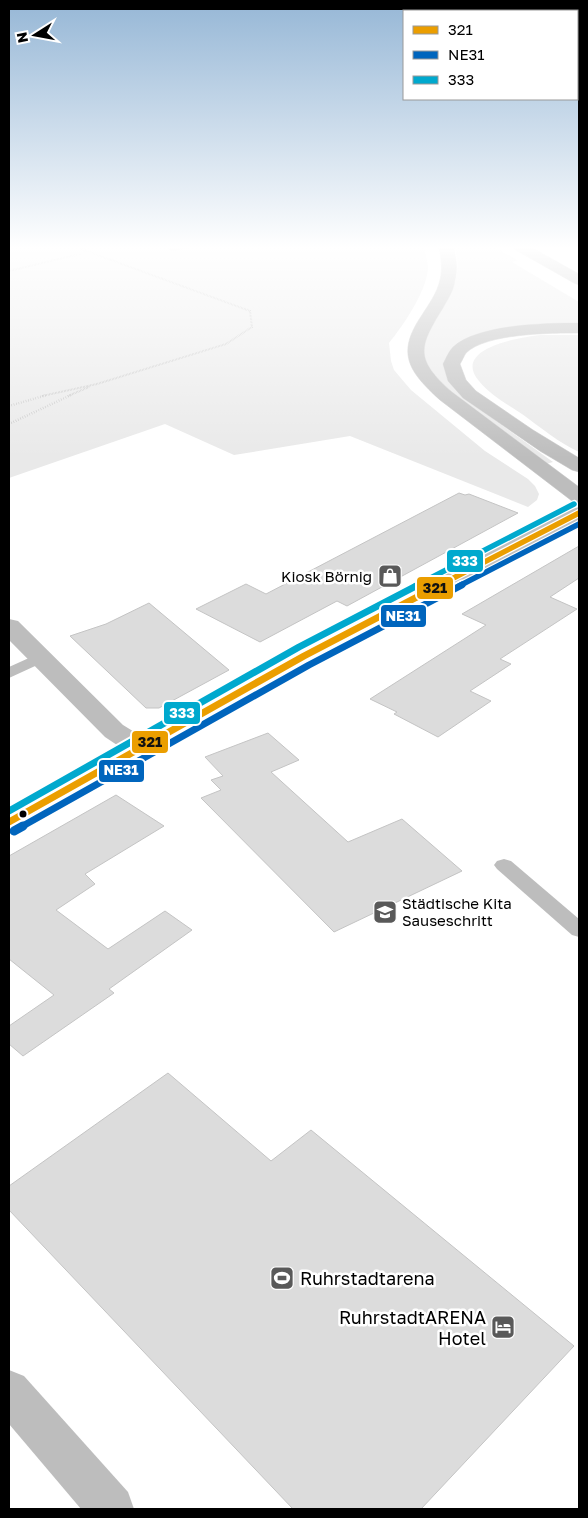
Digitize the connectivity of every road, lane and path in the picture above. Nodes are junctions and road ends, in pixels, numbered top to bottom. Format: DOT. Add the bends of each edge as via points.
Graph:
graph roads {
  1 [pos="251,317"];
  2 [pos="430,317"];
  3 [pos="579,328"];
  4 [pos="97,384"];
  5 [pos="9,406"];
  6 [pos="9,424"];
  7 [pos="579,466"];
  8 [pos="579,497"];
  9 [pos="579,513"];
  10 [pos="9,626"];
  11 [pos="40,658"];
  12 [pos="9,673"];
  13 [pos="139,747"];
  14 [pos="9,822"];
  15 [pos="504,865"];
  16 [pos="579,930"];
  17 [pos="9,1391"];
  18 [pos="112,1509"];
  1 -- 4 [label="path" via="252,327 226,344"];
  2 -- 8 [label="main road" via="414,348 417,362 429,381"];
  3 -- 7 [label="main road" via="524,329 474,341 454,358 453,370 457,381 470,395"];
  4 -- 5 [label="path"];
  4 -- 6 [label="path"];
  9 -- 13 [label="street" via="304,656"];
  10 -- 11 [label="main road"];
  11 -- 12 [label="lane"];
  11 -- 13 [label="main road" via="114,731"];
  13 -- 14 [label="street"];
  15 -- 16 [label="lane"];
  17 -- 18 [label="main road"];
}
